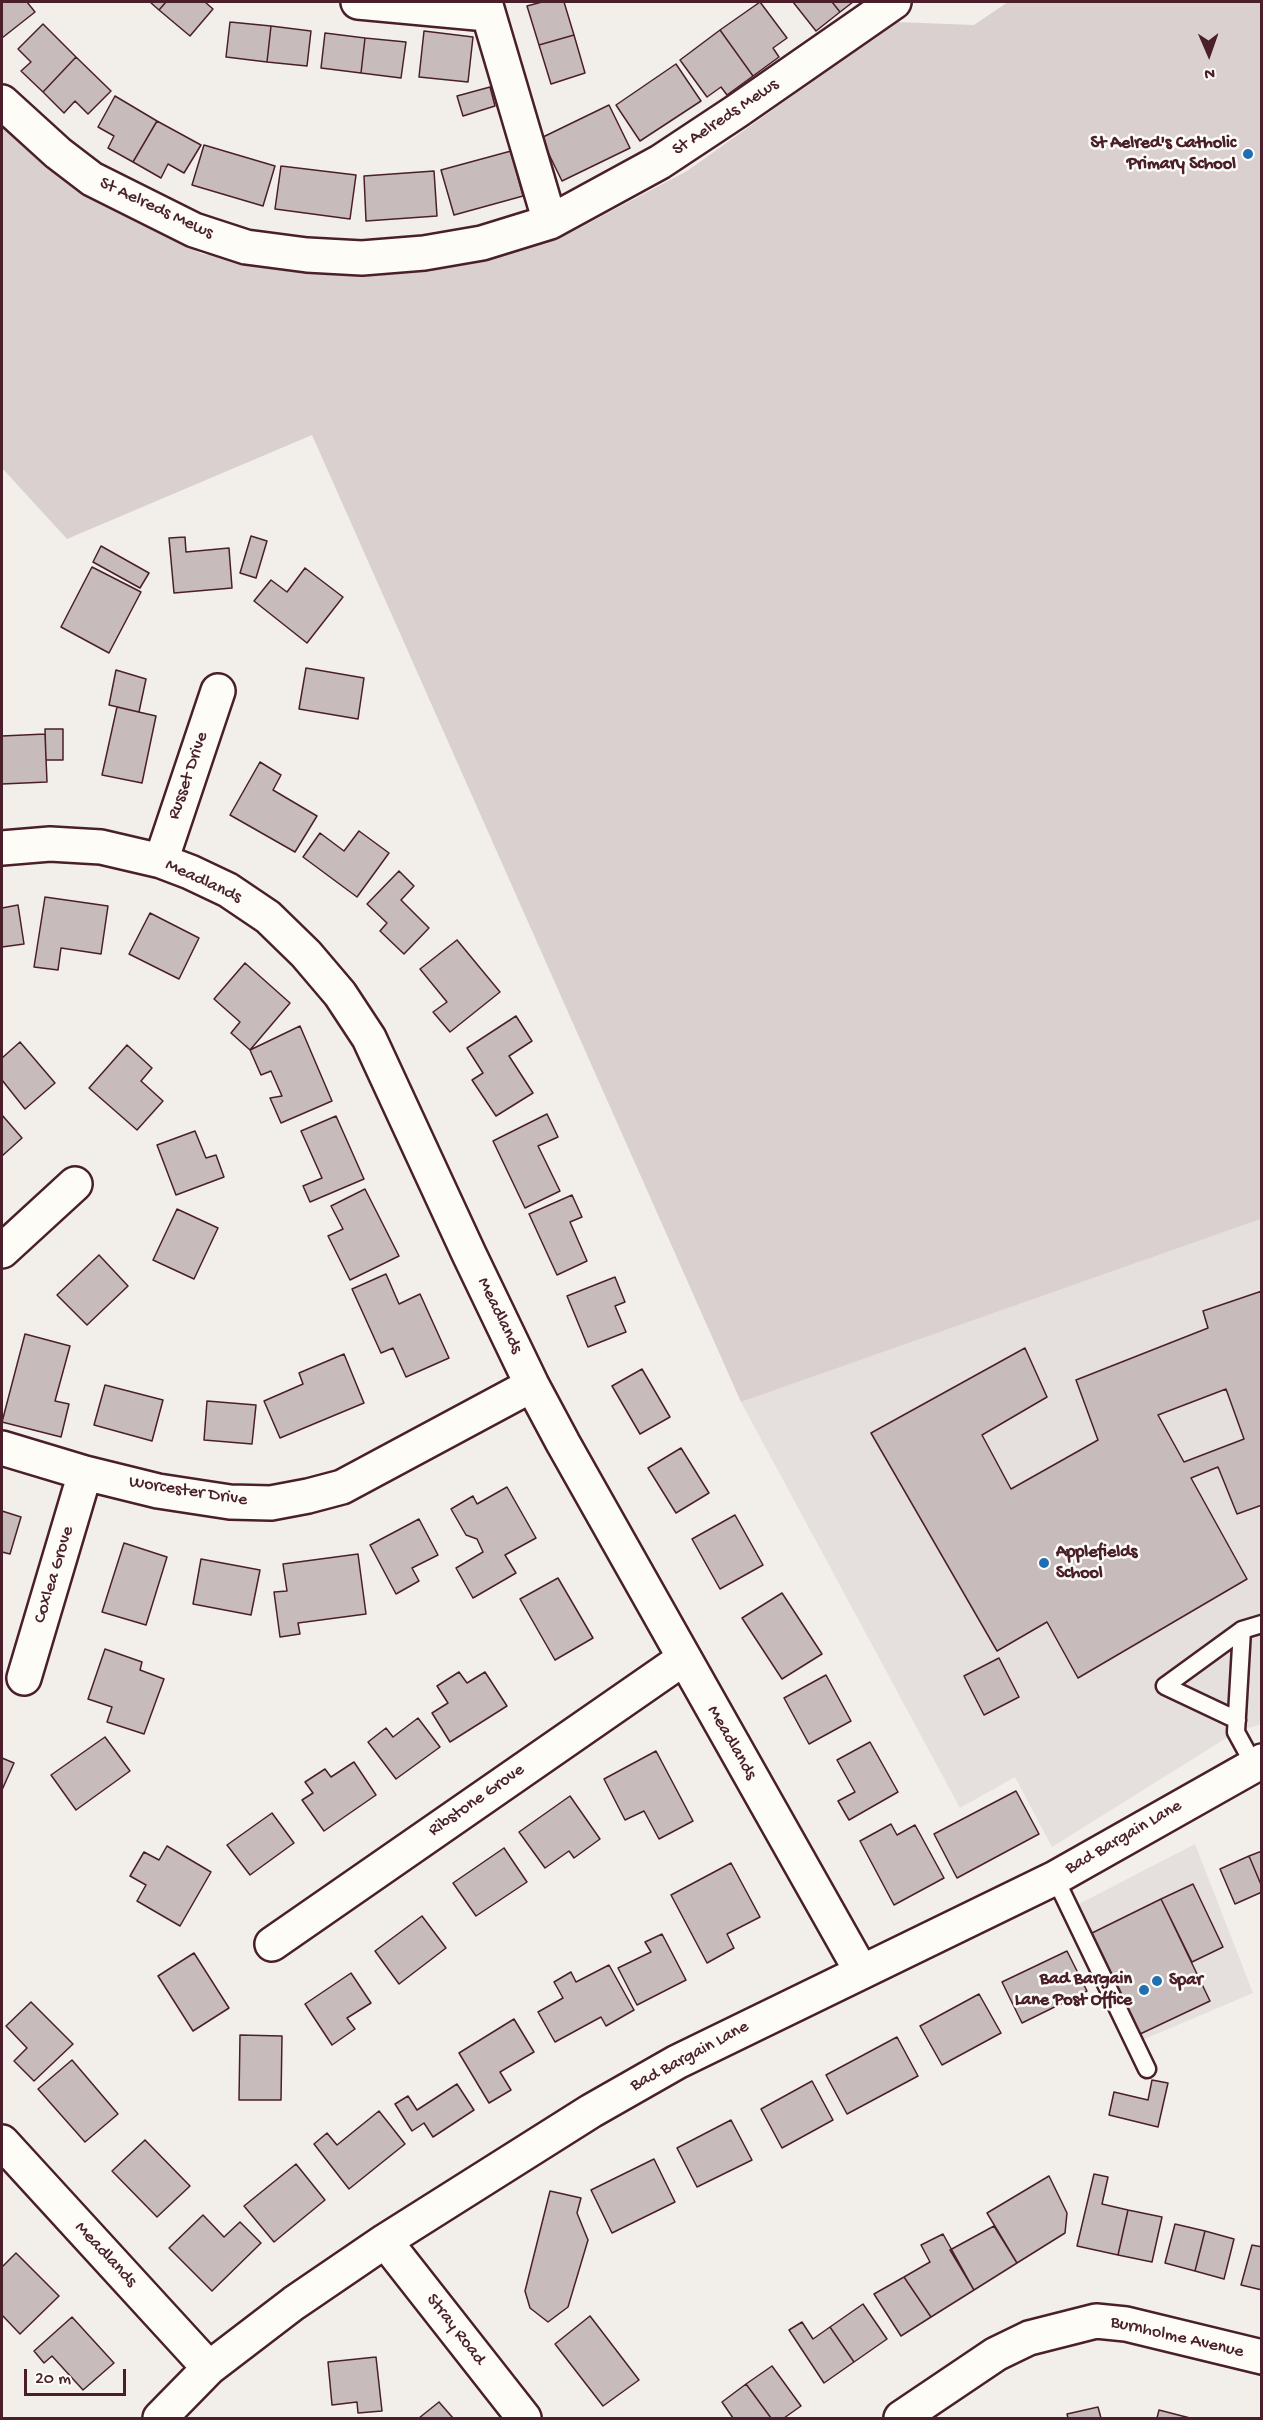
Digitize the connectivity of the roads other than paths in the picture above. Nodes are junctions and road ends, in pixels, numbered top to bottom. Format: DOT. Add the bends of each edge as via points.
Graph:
graph roads {
  1 [pos="376,2"];
  2 [pos="894,2"];
  3 [pos="486,8"];
  4 [pos="2,102"];
  5 [pos="550,222"];
  6 [pos="218,691"];
  7 [pos="2,848"];
  8 [pos="160,861"];
  9 [pos="75,1184"];
  10 [pos="2,1251"];
  11 [pos="532,1386"];
  12 [pos="2,1448"];
  13 [pos="86,1473"];
  14 [pos="1262,1624"];
  15 [pos="1242,1630"];
  16 [pos="683,1659"];
  17 [pos="24,1678"];
  18 [pos="1237,1720"];
  19 [pos="1258,1763"];
  20 [pos="1055,1878"];
  21 [pos="272,1944"];
  22 [pos="861,1971"];
  23 [pos="1147,2069"];
  24 [pos="2,2142"];
  25 [pos="385,2241"];
  26 [pos="1262,2357"];
  27 [pos="209,2368"];
  28 [pos="160,2418"];
  29 [pos="524,2418"];
  30 [pos="901,2418"];
  1 -- 3 [label="street"];
  2 -- 5 [label="street, St Aelreds Mews" via="660,162"];
  3 -- 5 [label="street"];
  4 -- 5 [label="street, St Aelreds Mews" via="92,179 194,230 246,247 362,258 424,253 482,243"];
  6 -- 8 [label="street, Russet Drive"];
  7 -- 8 [label="street, Meadlands" via="50,844 100,847"];
  8 -- 11 [label="street, Meadlands" via="228,890 268,917 340,994 369,1038"];
  9 -- 10 [label="street"];
  11 -- 13 [label="street, Worcester Drive" via="342,1487 308,1496 271,1503 230,1502 158,1491"];
  11 -- 16 [label="street, Meadlands"];
  12 -- 13 [label="street, Worcester Drive"];
  13 -- 17 [label="street, Coxlea Grove"];
  14 -- 15 [label="lane"];
  15 -- 18 [label="lane"];
  15 -- 18 [label="lane" via="1165,1686"];
  16 -- 21 [label="street, Ribstone Grove"];
  16 -- 22 [label="street, Meadlands"];
  18 -- 19 [label="lane" via="1236,1732"];
  19 -- 20 [label="street, Bad Bargain Lane"];
  20 -- 22 [label="street, Bad Bargain Lane"];
  20 -- 23 [label="lane"];
  22 -- 25 [label="street, Bad Bargain Lane" via="677,2062 591,2111"];
  24 -- 27 [label="street, Meadlands"];
  25 -- 27 [label="street, Bad Bargain Lane"];
  25 -- 29 [label="street, Stray Road"];
  26 -- 30 [label="street, Burnholme Avenue" via="1126,2324 1096,2321 1029,2338 996,2354"];
  27 -- 28 [label="street, Bad Bargain Lane"];
}
